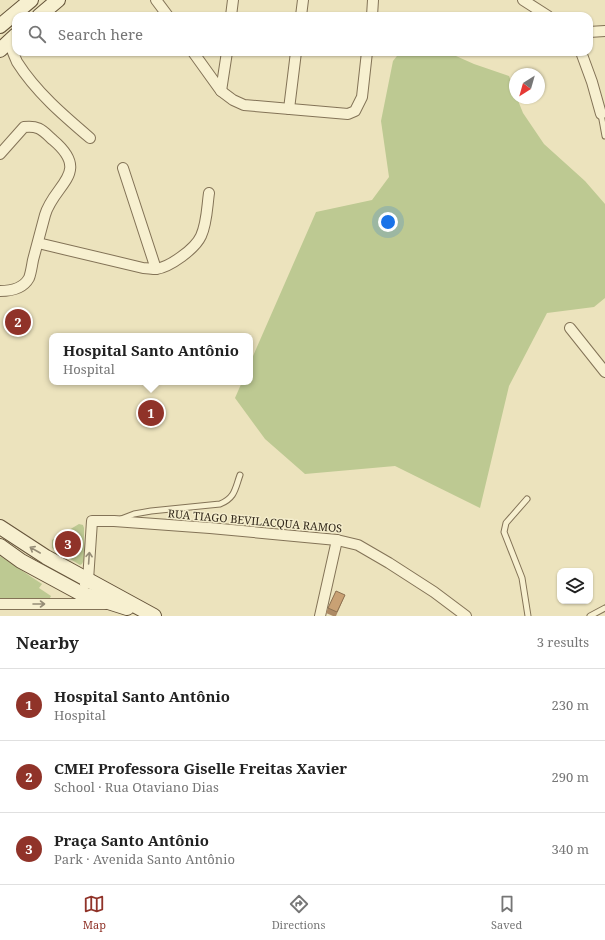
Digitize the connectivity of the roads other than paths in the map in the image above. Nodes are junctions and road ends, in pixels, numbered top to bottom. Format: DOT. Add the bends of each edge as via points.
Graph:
graph roads {
  1 [pos="31,0"];
  2 [pos="58,0"];
  3 [pos="156,0"];
  4 [pos="233,0"];
  5 [pos="303,0"];
  6 [pos="373,0"];
  7 [pos="523,0"];
  8 [pos="17,12"];
  9 [pos="44,12"];
  10 [pos="165,12"];
  11 [pos="232,12"];
  12 [pos="302,12"];
  13 [pos="372,12"];
  14 [pos="542,12"];
  15 [pos="12,16"];
  16 [pos="0,26"];
  17 [pos="605,31"];
  18 [pos="593,32"];
  19 [pos="14,56"];
  20 [pos="196,56"];
  21 [pos="226,56"];
  22 [pos="296,56"];
  23 [pos="367,56"];
  24 [pos="582,56"];
  25 [pos="221,91"];
  26 [pos="289,109"];
  27 [pos="601,114"];
  28 [pos="605,136"];
  29 [pos="90,138"];
  30 [pos="0,154"];
  31 [pos="124,168"];
  32 [pos="209,193"];
  33 [pos="38,243"];
  34 [pos="156,269"];
  35 [pos="0,291"];
  36 [pos="570,328"];
  37 [pos="605,372"];
  38 [pos="240,475"];
  39 [pos="527,499"];
  40 [pos="114,521"];
  41 [pos="0,527"];
  42 [pos="337,540"];
  43 [pos="0,546"];
  44 [pos="88,580"];
  45 [pos="80,593"];
  46 [pos="0,604"];
  47 [pos="124,607"];
  48 [pos="605,608"];
  49 [pos="149,613"];
  50 [pos="320,616"];
  51 [pos="466,616"];
  52 [pos="528,616"];
  53 [pos="590,616"];
  1 -- 8 [label="main road"];
  2 -- 9 [label="main road"];
  3 -- 10 [label="street"];
  4 -- 11 [label="street"];
  5 -- 12 [label="street"];
  6 -- 13 [label="street"];
  7 -- 14 [label="street"];
  15 -- 16 [label="main road"];
  17 -- 18 [label="street"];
  19 -- 29 [label="street" via="33,84 55,108"];
  20 -- 25 [label="street"];
  21 -- 25 [label="street"];
  22 -- 26 [label="street"];
  23 -- 26 [label="street" via="362,97 356,111 348,114"];
  24 -- 27 [label="street"];
  25 -- 26 [label="street" via="232,100 244,104"];
  27 -- 28 [label="lane"];
  30 -- 33 [label="street" via="24,127 32,126 38,127 59,145 70,159 69,175 46,213"];
  31 -- 34 [label="street"];
  32 -- 34 [label="street" via="201,237 185,254"];
  33 -- 34 [label="street"];
  33 -- 35 [label="street" via="29,278 21,287 12,291"];
  36 -- 37 [label="street"];
  38 -- 40 [label="lane" via="232,498 220,504 151,511"];
  39 -- 52 [label="lane" via="506,523 504,532 522,578"];
  40 -- 42 [label="street, RUA TIAGO BEVILACQUA RAMOS"];
  44 -- 40 [label="street, RUA TIAGO BEVILACQUA RAMOS, one-way" via="92,521"];
  44 -- 41 [label="main road, one-way"];
  42 -- 50 [label="street"];
  42 -- 51 [label="street, RUA TIAGO BEVILACQUA RAMOS" via="358,545 389,563"];
  43 -- 45 [label="main road"];
  44 -- 45 [label="street"];
  44 -- 47 [label="main road"];
  45 -- 47 [label="main road"];
  46 -- 47 [label="street, one-way"];
  47 -- 49 [label="main road"];
  48 -- 53 [label="lane"];
}
